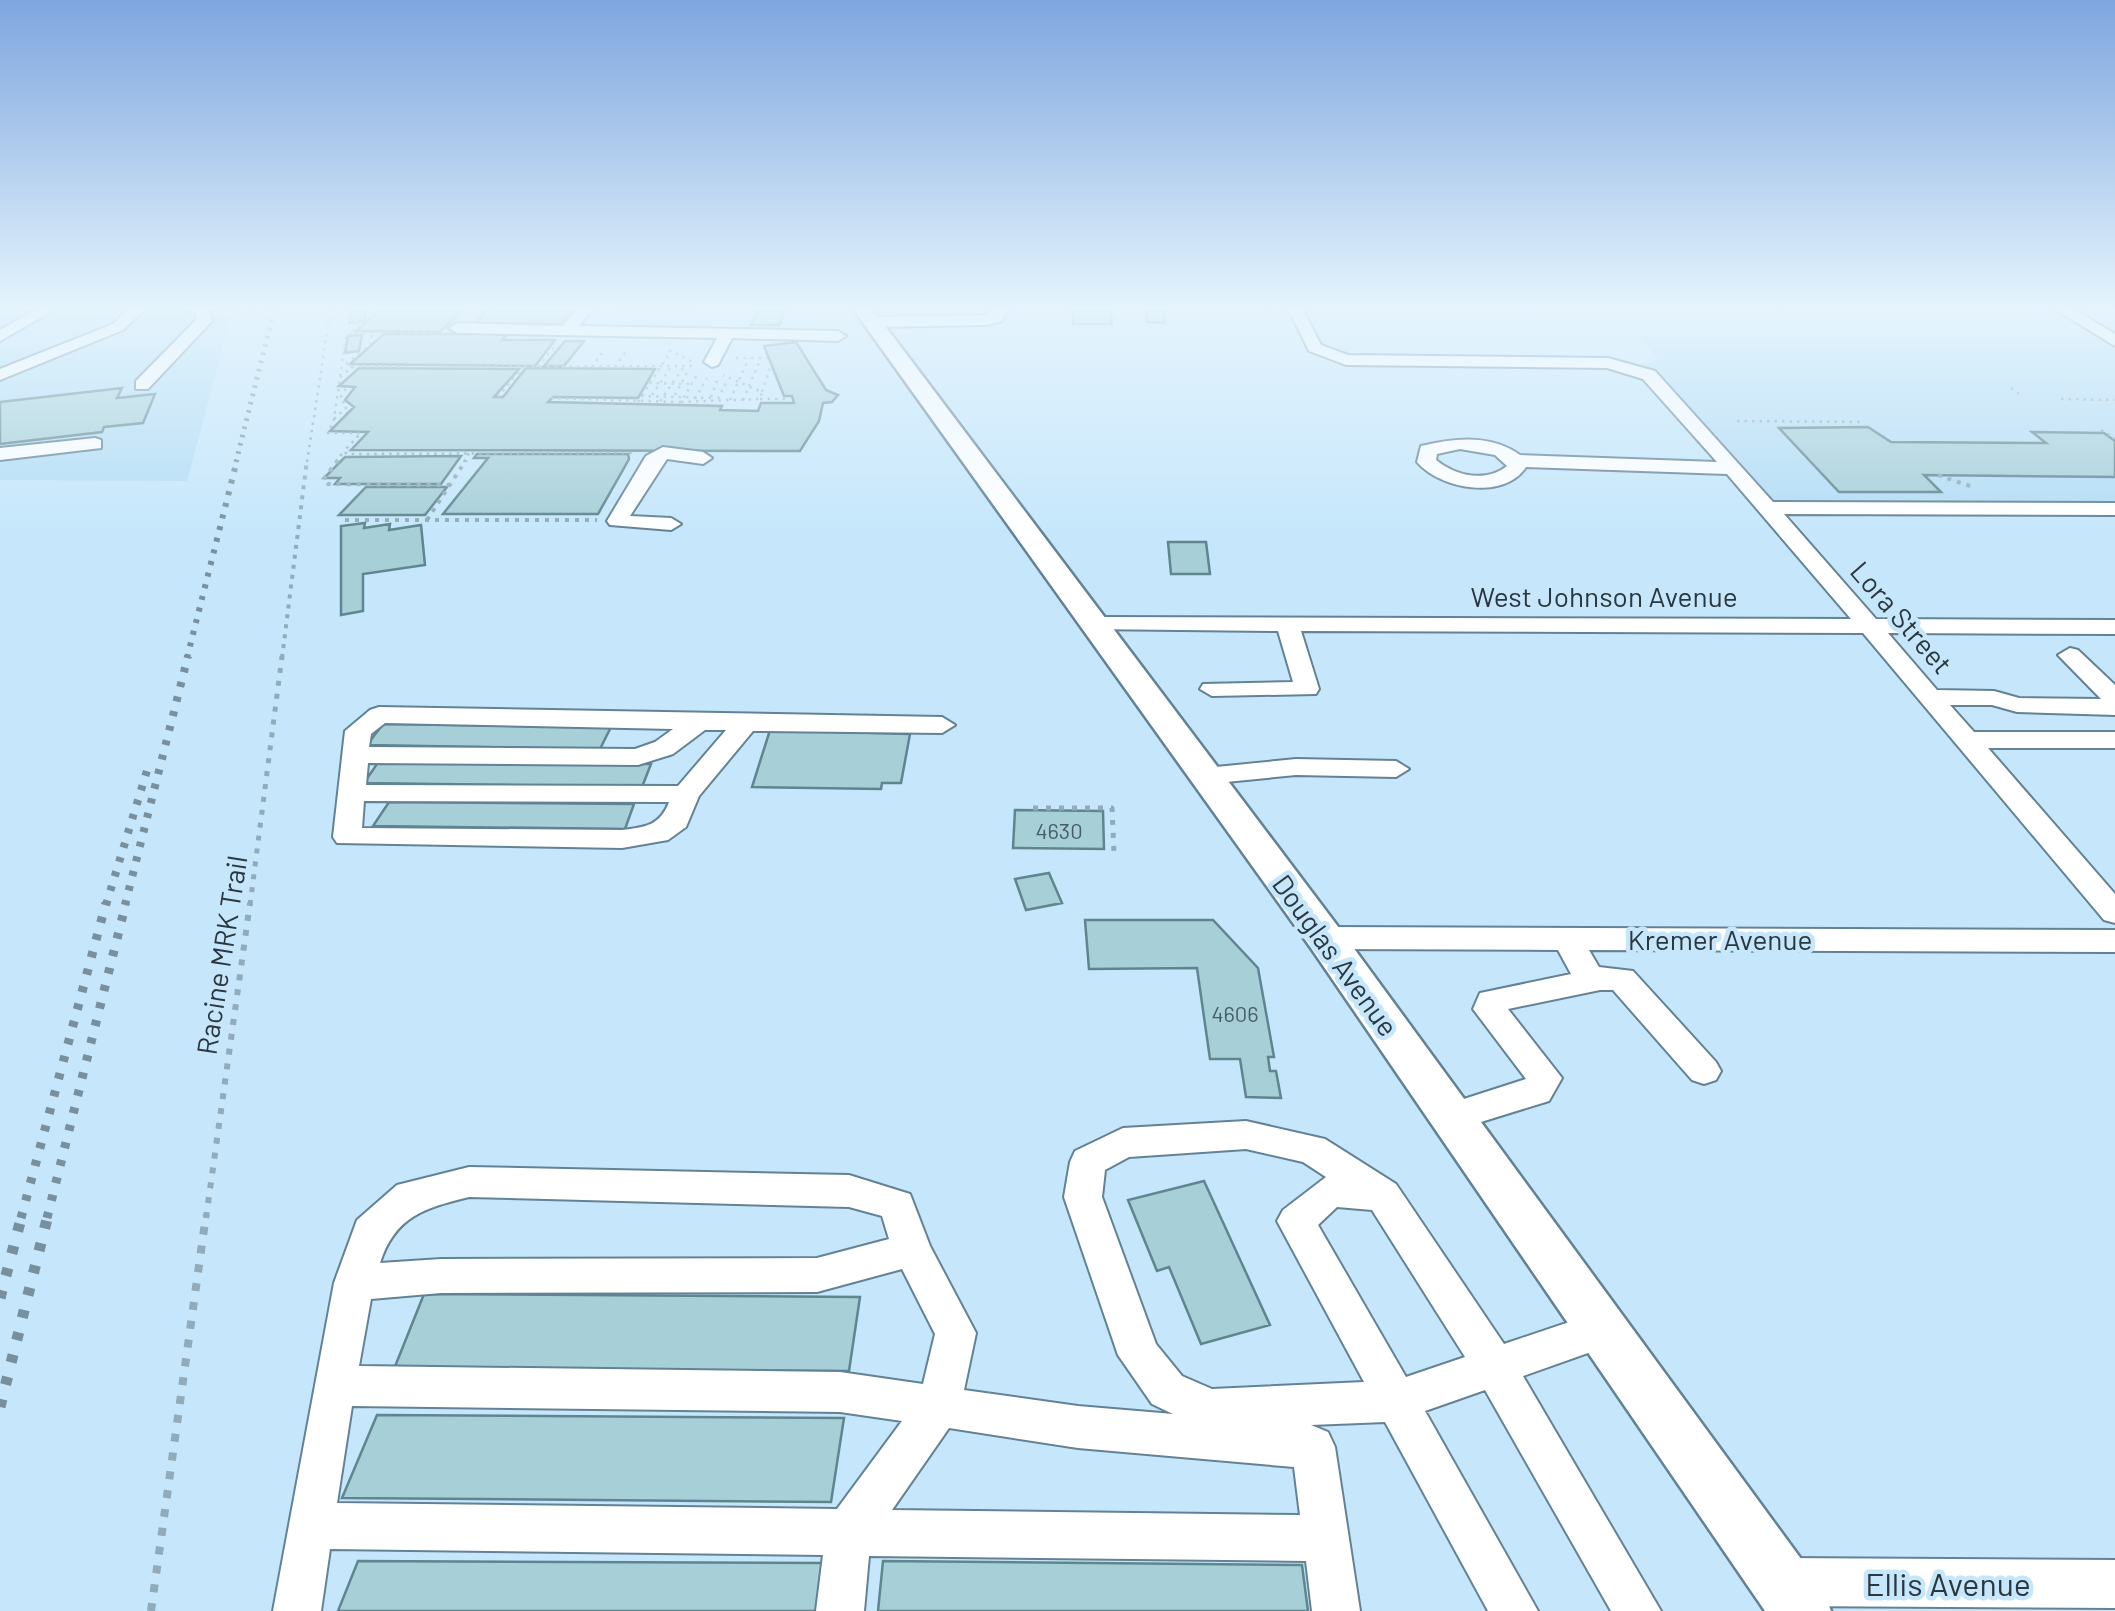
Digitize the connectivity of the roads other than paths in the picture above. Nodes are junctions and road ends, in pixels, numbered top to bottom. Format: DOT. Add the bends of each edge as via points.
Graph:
graph roads {
  1 [pos="146,381"];
  2 [pos="903,381"];
  3 [pos="1655,381"];
  4 [pos="142,385"];
  5 [pos="95,444"];
  6 [pos="0,454"];
  7 [pos="702,458"];
  8 [pos="1516,461"];
  9 [pos="1727,462"];
  10 [pos="1768,508"];
  11 [pos="2115,509"];
  12 [pos="670,524"];
  13 [pos="1094,624"];
  14 [pos="1288,625"];
  15 [pos="1870,626"];
  16 [pos="2115,627"];
  17 [pos="2070,655"];
  18 [pos="1212,689"];
  19 [pos="1930,697"];
  20 [pos="2115,699"];
  21 [pos="2115,707"];
  22 [pos="700,721"];
  23 [pos="746,724"];
  24 [pos="942,725"];
  25 [pos="1967,740"];
  26 [pos="2115,740"];
  27 [pos="356,755"];
  28 [pos="1396,769"];
  29 [pos="1206,776"];
  30 [pos="352,792"];
  31 [pos="686,794"];
  32 [pos="2115,912"];
  33 [pos="1325,938"];
  34 [pos="1567,938"];
  35 [pos="2115,940"];
  36 [pos="1593,978"];
  37 [pos="1704,1071"];
  38 [pos="1452,1117"];
  39 [pos="1382,1195"];
  40 [pos="912,1250"];
  41 [pos="354,1283"];
  42 [pos="1602,1330"];
  43 [pos="1496,1368"];
  44 [pos="334,1386"];
  45 [pos="1395,1401"];
  46 [pos="939,1406"];
  47 [pos="310,1526"];
  48 [pos="848,1533"];
  49 [pos="1326,1538"];
  50 [pos="2115,1584"];
  51 [pos="1791,1596"];
  52 [pos="296,1611"];
  53 [pos="840,1611"];
  54 [pos="1336,1611"];
  55 [pos="1514,1611"];
  56 [pos="1637,1611"];
  1 -- 4 [label="street"];
  2 -- 13 [label="main road, Douglas Avenue"];
  3 -- 9 [label="street, Lora Street"];
  5 -- 6 [label="street"];
  7 -- 12 [label="street" via="663,453 653,460 617,521"];
  8 -- 9 [label="street" via="1657,467"];
  9 -- 10 [label="street, Lora Street"];
  10 -- 11 [label="street"];
  10 -- 15 [label="street, Lora Street"];
  13 -- 14 [label="street, West Johnson Avenue"];
  13 -- 29 [label="main road, Douglas Avenue"];
  14 -- 15 [label="street, West Johnson Avenue"];
  14 -- 18 [label="street" via="1307,689"];
  15 -- 16 [label="street, West Johnson Avenue"];
  15 -- 19 [label="street, Lora Street"];
  17 -- 20 [label="street"];
  19 -- 21 [label="street"];
  19 -- 25 [label="street, Lora Street"];
  22 -- 23 [label="street"];
  22 -- 27 [label="street" via="664,748 638,757"];
  22 -- 27 [label="street" via="390,714 364,722"];
  23 -- 24 [label="street"];
  23 -- 31 [label="street"];
  25 -- 26 [label="street"];
  25 -- 32 [label="street, Lora Street"];
  27 -- 30 [label="street"];
  28 -- 29 [label="street" via="1296,767"];
  29 -- 33 [label="main road, Douglas Avenue"];
  30 -- 31 [label="street"];
  30 -- 31 [label="street" via="347,837 622,840 658,834 676,822"];
  33 -- 34 [label="street, Kremer Avenue"];
  33 -- 38 [label="main road, Douglas Avenue"];
  34 -- 35 [label="street, Kremer Avenue"];
  34 -- 36 [label="street"];
  36 -- 37 [label="street" via="1622,979"];
  36 -- 38 [label="street" via="1491,1001 1489,1009 1545,1078 1543,1084"];
  38 -- 42 [label="main road, Douglas Avenue"];
  39 -- 43 [label="street"];
  39 -- 45 [label="street" via="1330,1191 1296,1221"];
  39 -- 45 [label="street" via="1312,1149 1246,1135 1123,1143 1088,1162 1083,1197 1139,1354 1167,1390 1211,1410"];
  40 -- 41 [label="street" via="818,1275 441,1276"];
  40 -- 41 [label="street" via="897,1205 849,1191 469,1182 410,1196 371,1232"];
  40 -- 46 [label="street" via="956,1333"];
  41 -- 44 [label="street"];
  42 -- 43 [label="street"];
  42 -- 51 [label="main road, Douglas Avenue"];
  43 -- 45 [label="street"];
  43 -- 56 [label="street"];
  44 -- 46 [label="street" via="840,1392"];
  44 -- 47 [label="street"];
  45 -- 55 [label="street"];
  46 -- 48 [label="street"];
  46 -- 49 [label="street" via="1078,1427 1312,1447"];
  47 -- 48 [label="street"];
  47 -- 52 [label="street"];
  48 -- 49 [label="street"];
  48 -- 53 [label="street"];
  49 -- 54 [label="street"];
  50 -- 51 [label="street, Ellis Avenue"];
}
